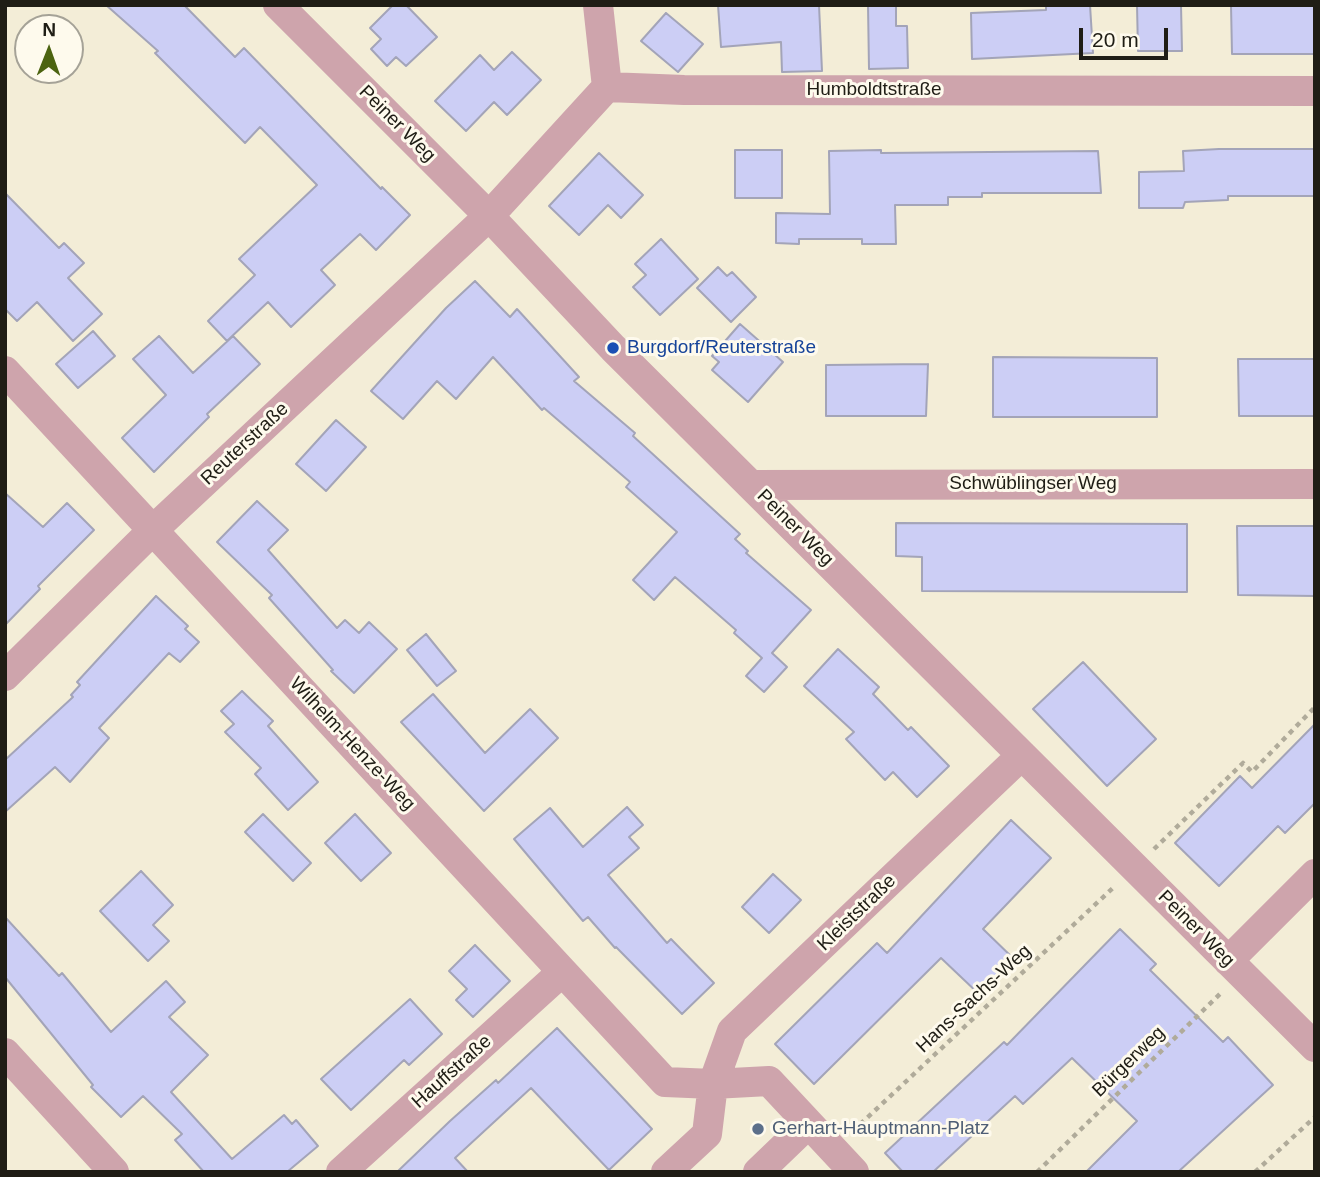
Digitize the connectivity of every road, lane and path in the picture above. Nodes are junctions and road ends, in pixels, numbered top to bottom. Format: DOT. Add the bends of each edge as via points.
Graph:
graph roads {
  1 [pos="278,5"];
  2 [pos="598,5"];
  3 [pos="607,87"];
  4 [pos="1315,91"];
  5 [pos="489,216"];
  6 [pos="5,371"];
  7 [pos="1315,484"];
  8 [pos="752,485"];
  9 [pos="154,529"];
  10 [pos="5,676"];
  11 [pos="1315,707"];
  12 [pos="1021,756"];
  13 [pos="1135,868"];
  14 [pos="1315,874"];
  15 [pos="1235,967"];
  16 [pos="562,972"];
  17 [pos="1315,1047"];
  18 [pos="5,1053"];
  19 [pos="713,1084"];
  20 [pos="1315,1117"];
  21 [pos="808,1124"];
  22 [pos="834,1150"];
  23 [pos="114,1172"];
  24 [pos="341,1172"];
  25 [pos="666,1172"];
  26 [pos="758,1172"];
  27 [pos="854,1172"];
  28 [pos="1037,1172"];
  29 [pos="1255,1172"];
  1 -- 5 [label="street, Peiner Weg"];
  2 -- 3 [label="street"];
  3 -- 4 [label="street, Humboldtstraße"];
  3 -- 5 [label="street"];
  5 -- 8 [label="street, Peiner Weg" via="613,348"];
  5 -- 9 [label="street, Reuterstraße"];
  6 -- 9 [label="street, Wilhelm-Henze-Weg"];
  7 -- 8 [label="street, Schwüblingser Weg"];
  8 -- 12 [label="street, Peiner Weg"];
  9 -- 10 [label="street, Reuterstraße"];
  9 -- 16 [label="street, Wilhelm-Henze-Weg"];
  11 -- 13 [label="path, Hans-Sachs-Weg" via="1252,772 1243,763"];
  12 -- 13 [label="street, Peiner Weg"];
  12 -- 19 [label="street, Kleiststraße" via="732,1031"];
  13 -- 15 [label="street, Peiner Weg"];
  13 -- 22 [label="path, Hans-Sachs-Weg"];
  14 -- 15 [label="street"];
  15 -- 17 [label="street, Peiner Weg"];
  15 -- 28 [label="path, Bürgerweg"];
  16 -- 19 [label="street, Wilhelm-Henze-Weg" via="665,1082"];
  16 -- 24 [label="street, Hauffstraße"];
  18 -- 23 [label="street"];
  19 -- 21 [label="street, Wilhelm-Henze-Weg" via="769,1081"];
  19 -- 25 [label="street" via="707,1134"];
  20 -- 29 [label="path"];
  21 -- 22 [label="street"];
  21 -- 26 [label="street"];
  22 -- 27 [label="street"];
}
